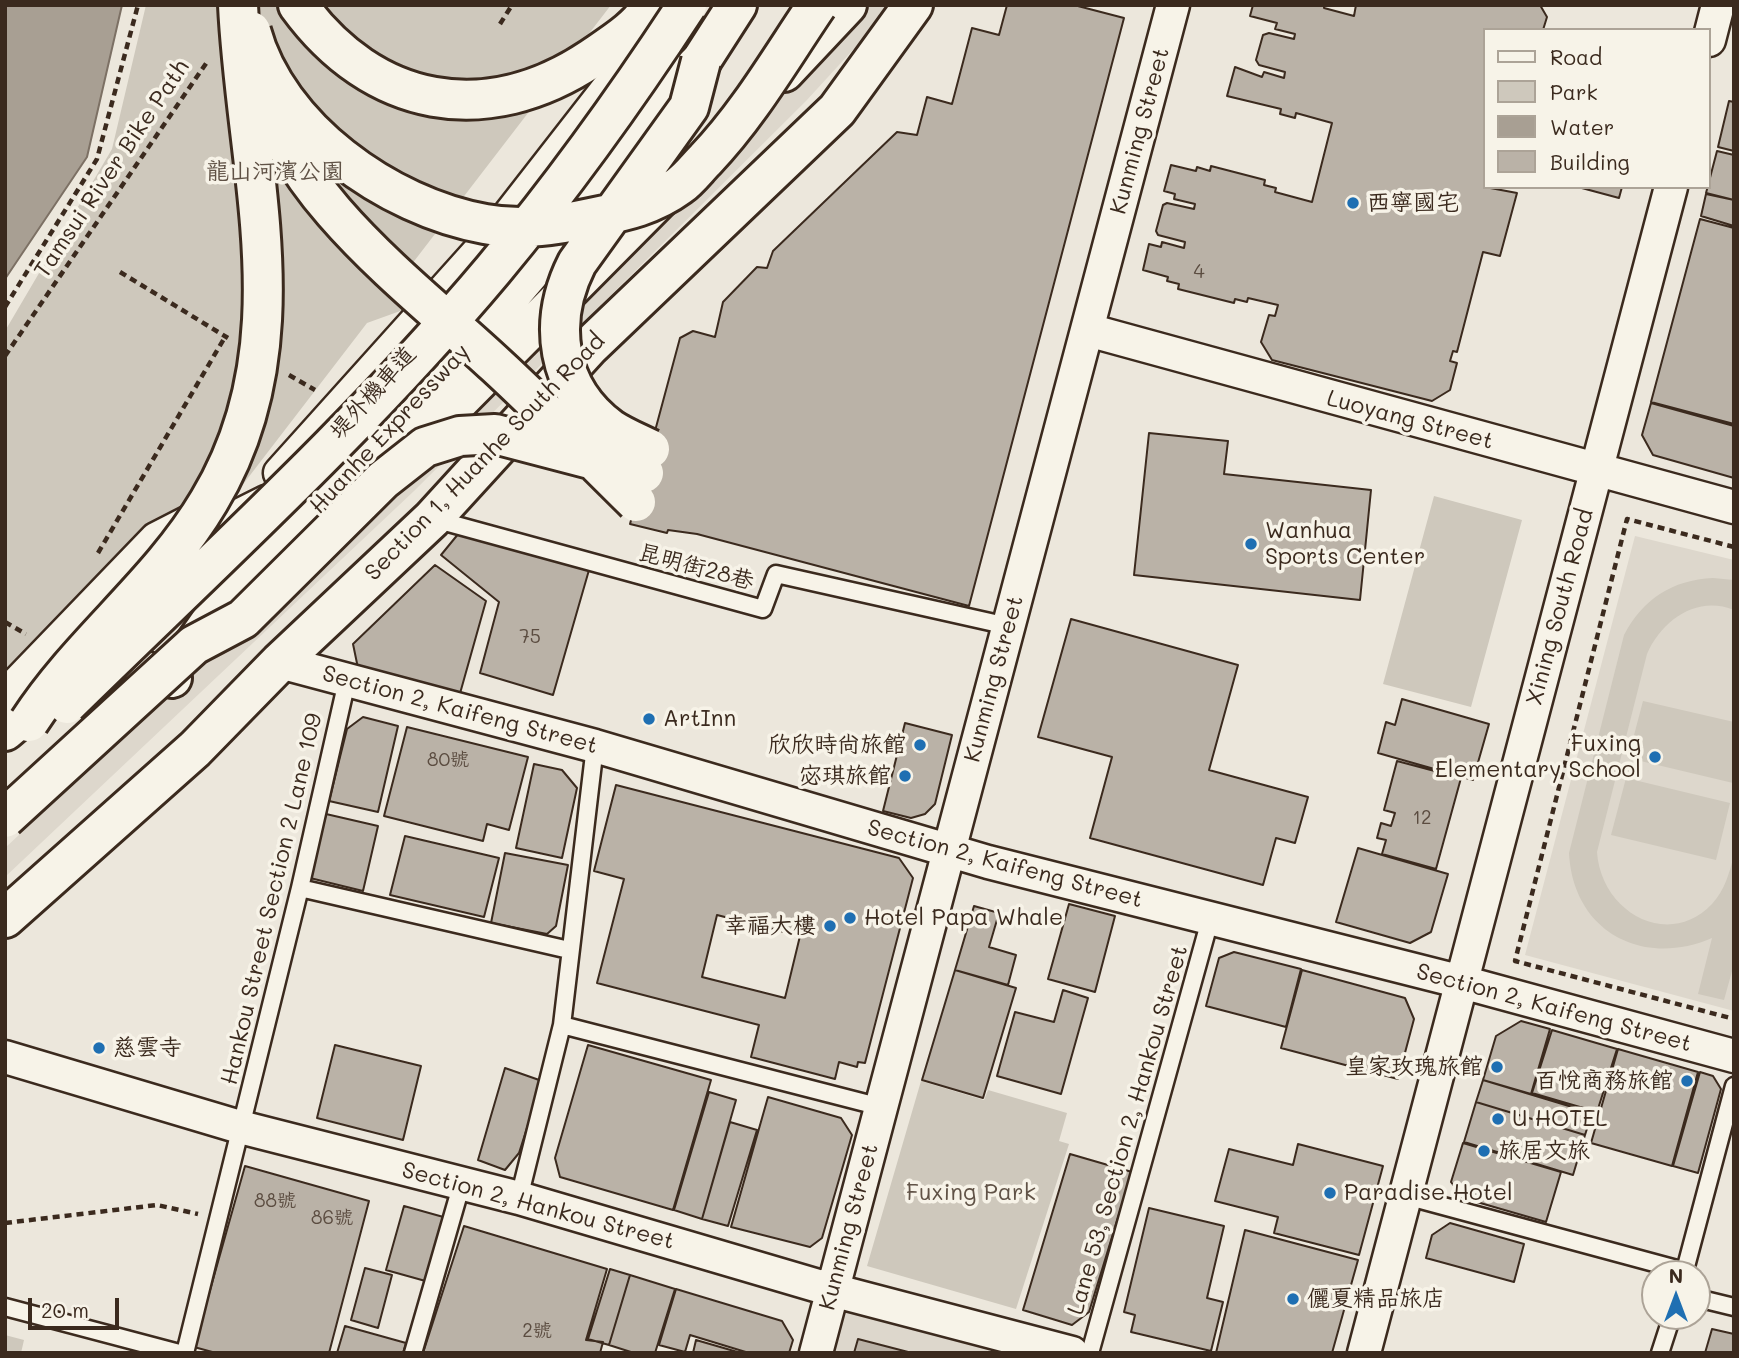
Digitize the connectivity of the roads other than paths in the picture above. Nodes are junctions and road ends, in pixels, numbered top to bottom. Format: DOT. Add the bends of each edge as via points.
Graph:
graph roads {
  1 [pos="238,5"];
  2 [pos="244,5"];
  3 [pos="298,5"];
  4 [pos="652,5"];
  5 [pos="672,5"];
  6 [pos="687,5"];
  7 [pos="737,5"];
  8 [pos="817,5"];
  9 [pos="847,5"];
  10 [pos="913,5"];
  11 [pos="1173,5"];
  12 [pos="1718,5"];
  13 [pos="1711,32"];
  14 [pos="258,57"];
  15 [pos="701,61"];
  16 [pos="1670,189"];
  17 [pos="1088,330"];
  18 [pos="1131,352"];
  19 [pos="1456,432"];
  20 [pos="1597,470"];
  21 [pos="644,475"];
  22 [pos="1734,507"];
  23 [pos="432,519"];
  24 [pos="1008,626"];
  25 [pos="194,645"];
  26 [pos="280,662"];
  27 [pos="172,678"];
  28 [pos="347,681"];
  29 [pos="10,724"];
  30 [pos="595,746"];
  31 [pos="5,818"];
  32 [pos="5,837"];
  33 [pos="950,850"];
  34 [pos="300,888"];
  35 [pos="5,918"];
  36 [pos="1210,920"];
  37 [pos="569,950"];
  38 [pos="1462,982"];
  39 [pos="562,1025"];
  40 [pos="1734,1056"];
  41 [pos="5,1057"];
  42 [pos="1734,1086"];
  43 [pos="881,1107"];
  44 [pos="240,1127"];
  45 [pos="462,1183"];
  46 [pos="1406,1196"];
  47 [pos="519,1198"];
  48 [pos="1641,1260"];
  49 [pos="1687,1260"];
  50 [pos="832,1290"];
  51 [pos="1711,1301"];
  52 [pos="5,1307"];
  53 [pos="1734,1307"];
  54 [pos="1667,1330"];
  55 [pos="178,1353"];
  56 [pos="185,1353"];
  57 [pos="413,1353"];
  58 [pos="816,1353"];
  59 [pos="1072,1353"];
  60 [pos="1090,1353"];
  61 [pos="1364,1353"];
  62 [pos="1660,1353"];
  1 -- 29 [label="main road, bridge" via="265,280 263,337 247,417 209,501 169,559 52,687"];
  2 -- 14 [label="main road, bridge"];
  3 -- 4 [label="main road" via="317,32 346,59 390,86 433,99 492,99 536,87 620,39"];
  5 -- 29 [label="street, 堤外機車道" via="492,237 275,479 156,539"];
  6 -- 29 [label="main road, Huanhe Expressway, bridge" via="627,97 493,270 344,432 67,704"];
  7 -- 15 [label="main road, Huanhe Expressway"];
  8 -- 14 [label="main road, bridge" via="736,127 680,186 642,207 544,228 485,224 439,211 379,183 323,145"];
  9 -- 27 [label="main road, bridge" via="452,409"];
  10 -- 23 [label="main road, Section 1, Huanhe South Road" via="837,110 590,346"];
  11 -- 17 [label="street, Kunming Street"];
  12 -- 13 [label="street"];
  14 -- 21 [label="main road, bridge" via="279,135 333,214 507,375"];
  15 -- 21 [label="main road, bridge" via="689,107 577,263 560,308 561,348 569,380"];
  15 -- 25 [label="main road, Huanhe Expressway, bridge" via="667,95 555,243 458,358 338,490 224,602"];
  16 -- 20 [label="street, Xining South Road"];
  17 -- 19 [label="street, Luoyang Street"];
  17 -- 24 [label="street, Kunming Street"];
  18 -- 19 [label="lane" via="1384,423"];
  19 -- 20 [label="street, Luoyang Street"];
  20 -- 22 [label="street, Luoyang Street"];
  20 -- 38 [label="street, Xining South Road"];
  21 -- 25 [label="main road, bridge" via="495,434 460,436 425,447 383,480 243,619"];
  23 -- 24 [label="lane, 昆明街28巷" via="763,609 776,574"];
  23 -- 26 [label="main road, Section 1, Huanhe South Road"];
  24 -- 33 [label="street, Kunming Street"];
  25 -- 31 [label="main road, Huanhe Expressway, bridge"];
  26 -- 28 [label="street, Section 2, Kaifeng Street"];
  26 -- 35 [label="main road, Section 1, Huanhe South Road" via="195,749"];
  27 -- 29 [label="main road, bridge" via="120,664 75,671"];
  27 -- 32 [label="main road"];
  28 -- 30 [label="street, Section 2, Kaifeng Street"];
  28 -- 34 [label="lane, Hankou Street Section 2 Lane 109"];
  30 -- 33 [label="street, Section 2, Kaifeng Street"];
  30 -- 37 [label="lane"];
  33 -- 36 [label="street, Section 2, Kaifeng Street"];
  33 -- 43 [label="street, Kunming Street"];
  34 -- 37 [label="lane"];
  34 -- 44 [label="lane, Hankou Street Section 2 Lane 109"];
  36 -- 38 [label="street, Section 2, Kaifeng Street"];
  36 -- 60 [label="lane, Lane 53, Section 2, Hankou Street"];
  37 -- 39 [label="lane"];
  38 -- 40 [label="street, Section 2, Kaifeng Street"];
  38 -- 46 [label="street, Xining South Road"];
  39 -- 43 [label="lane"];
  39 -- 47 [label="lane"];
  41 -- 44 [label="street, Section 2, Hankou Street"];
  42 -- 49 [label="lane"];
  43 -- 50 [label="street, Kunming Street"];
  44 -- 45 [label="street, Section 2, Hankou Street"];
  44 -- 56 [label="lane, Hankou Street Section 2 Lane 109"];
  45 -- 47 [label="street, Section 2, Hankou Street"];
  45 -- 57 [label="lane"];
  46 -- 48 [label="lane"];
  46 -- 61 [label="street, Xining South Road"];
  47 -- 50 [label="street, Section 2, Hankou Street"];
  50 -- 58 [label="street, Kunming Street"];
  50 -- 59 [label="street, Section 2, Hankou Street"];
  51 -- 53 [label="lane"];
  52 -- 55 [label="lane"];
  54 -- 62 [label="lane"];
}
